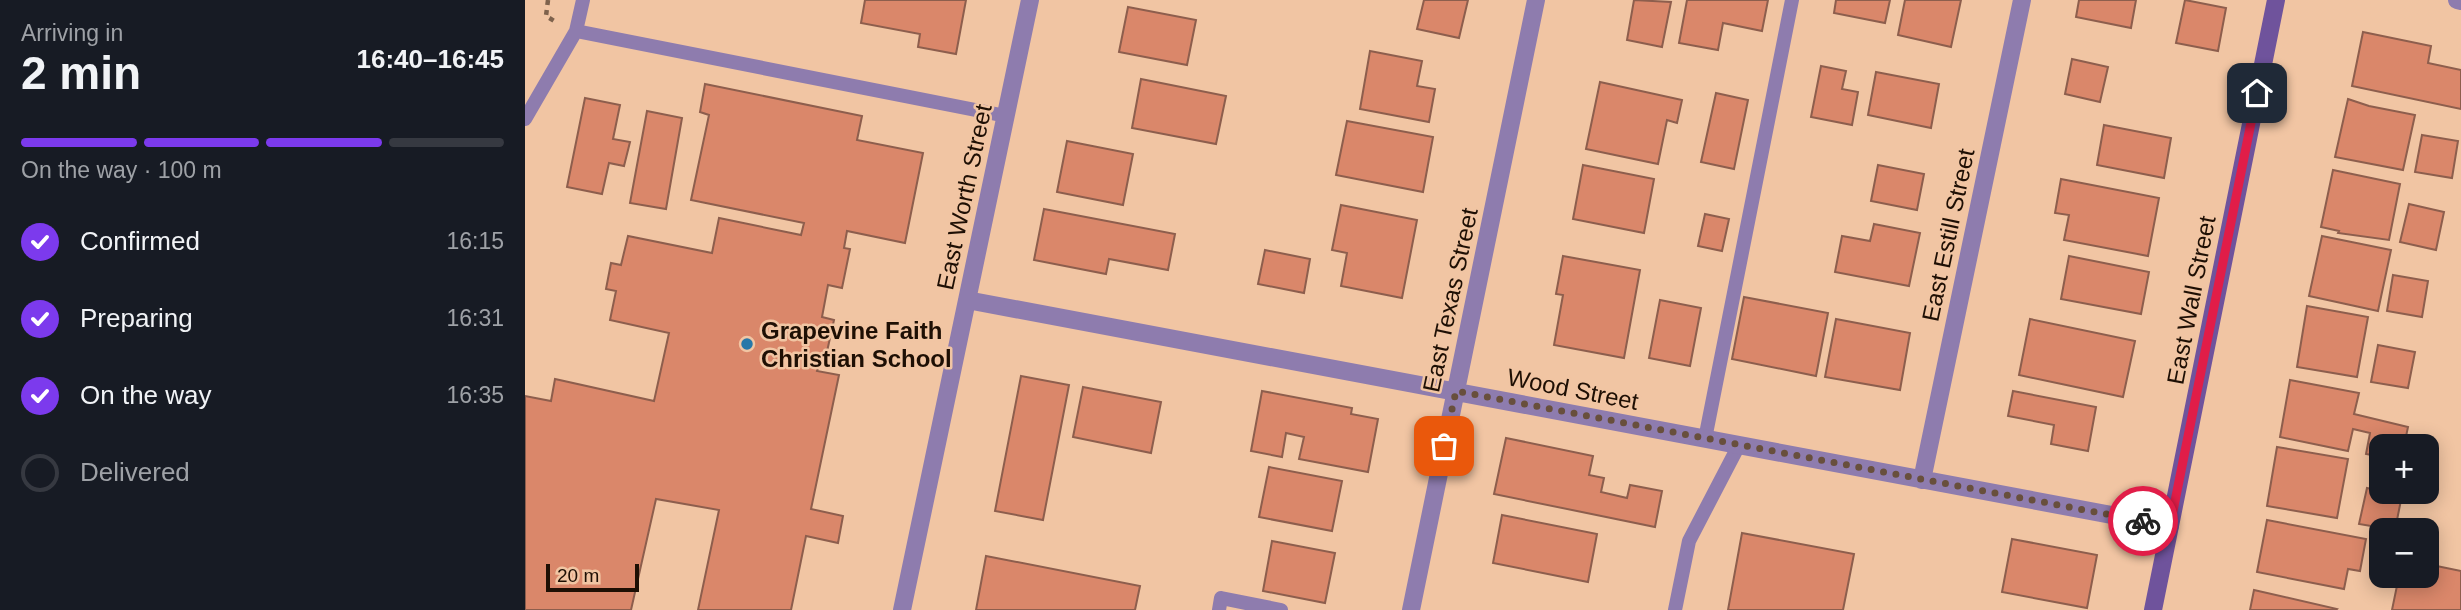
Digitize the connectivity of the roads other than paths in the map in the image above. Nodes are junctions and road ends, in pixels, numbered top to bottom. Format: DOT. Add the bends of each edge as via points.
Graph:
graph roads {
  1 [pos="583,0"];
  2 [pos="1030,0"];
  3 [pos="1536,0"];
  4 [pos="1792,0"];
  5 [pos="2022,0"];
  6 [pos="2276,0"];
  7 [pos="576,31"];
  8 [pos="1006,116"];
  9 [pos="525,119"];
  10 [pos="967,300"];
  11 [pos="1456,391"];
  12 [pos="1705,439"];
  13 [pos="1738,445"];
  14 [pos="1922,480"];
  15 [pos="2170,526"];
  16 [pos="902,610"];
  17 [pos="1219,610"];
  18 [pos="1281,610"];
  19 [pos="1411,610"];
  20 [pos="1675,610"];
  21 [pos="2153,610"];
  1 -- 7 [label="lane"];
  2 -- 8 [label="street, East Worth Street"];
  3 -- 11 [label="street, East Texas Street"];
  4 -- 12 [label="lane"];
  5 -- 14 [label="street, East Estill Street"];
  6 -- 15 [label="street, East Wall Street"];
  7 -- 8 [label="lane"];
  7 -- 9 [label="lane"];
  8 -- 10 [label="street, East Worth Street"];
  10 -- 11 [label="street, Wood Street"];
  10 -- 16 [label="street, East Worth Street"];
  11 -- 12 [label="street, Wood Street"];
  11 -- 19 [label="street, East Texas Street"];
  12 -- 13 [label="street, Wood Street"];
  13 -- 14 [label="street, Wood Street"];
  13 -- 20 [label="lane" via="1689,541"];
  14 -- 15 [label="street, Wood Street"];
  15 -- 21 [label="street, East Wall Street"];
  17 -- 18 [label="lane" via="1221,598"];
}
